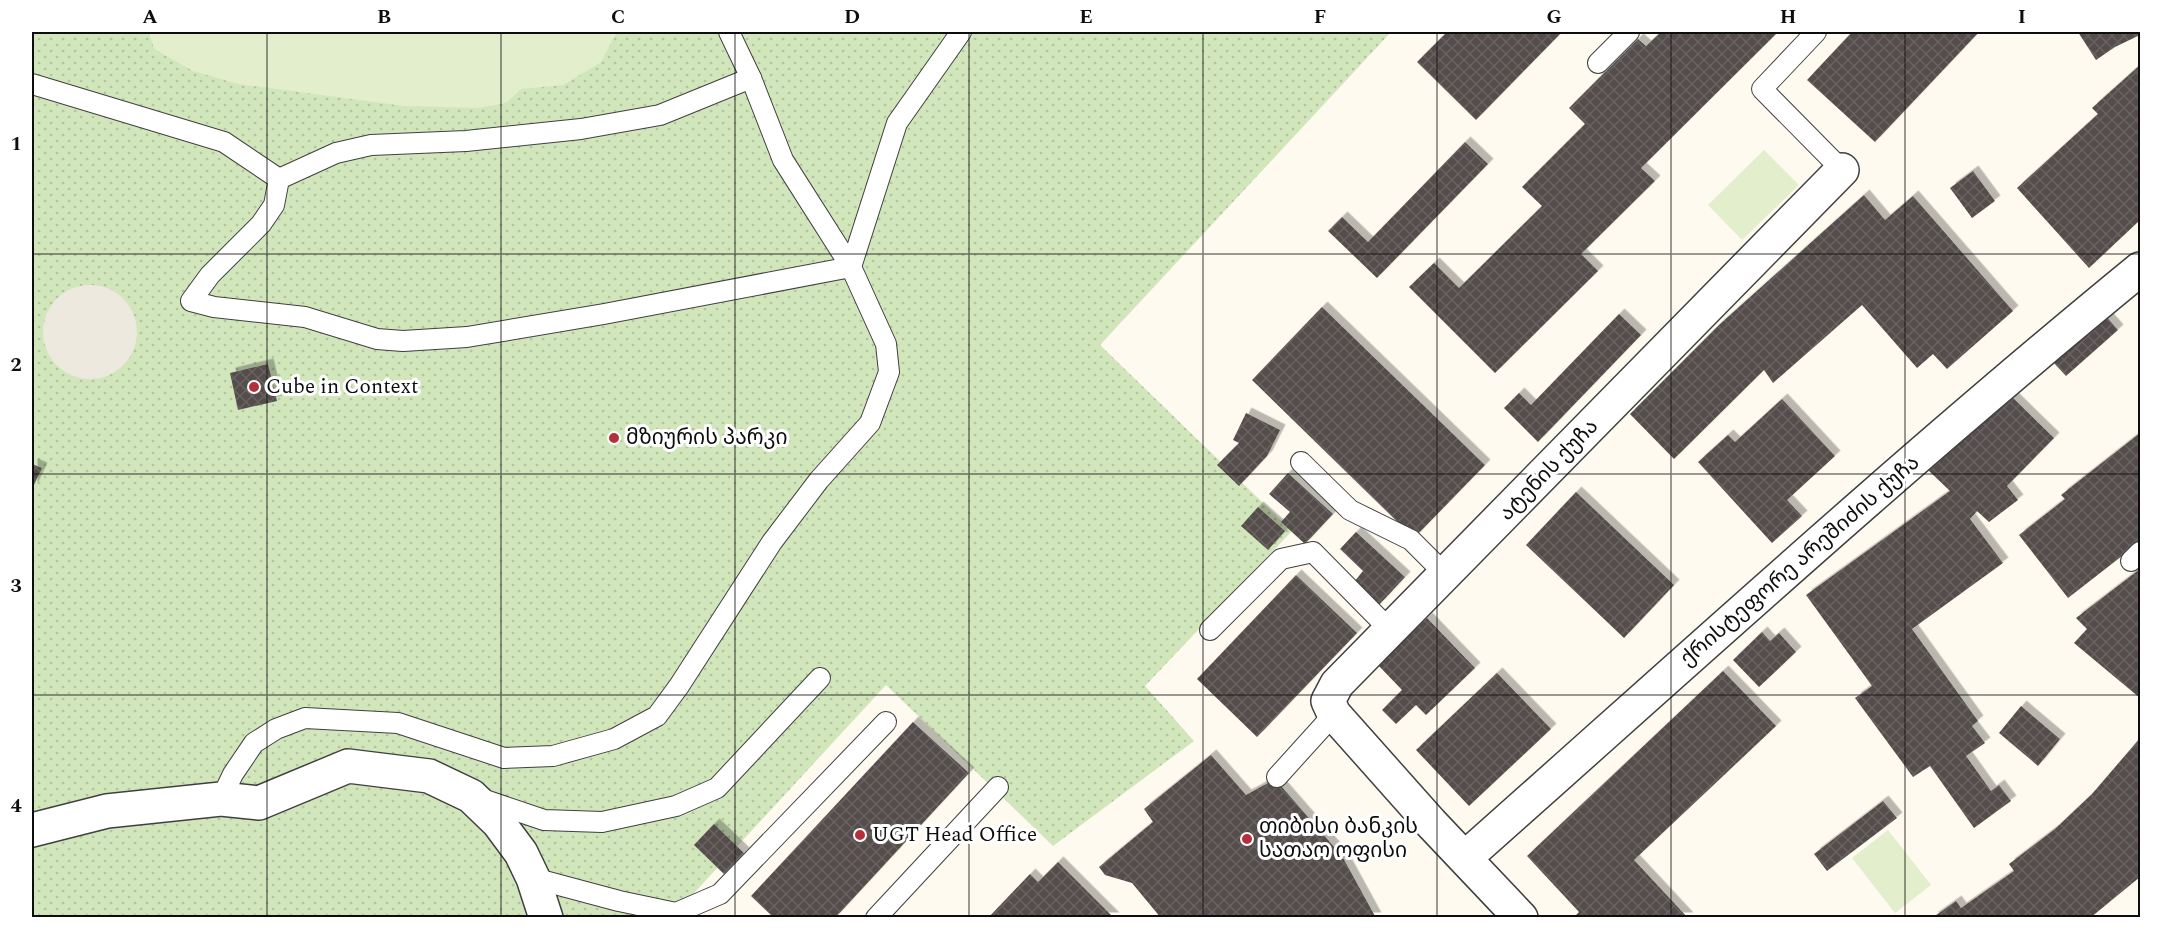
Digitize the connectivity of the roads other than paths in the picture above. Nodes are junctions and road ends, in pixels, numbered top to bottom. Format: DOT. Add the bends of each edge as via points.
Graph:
graph roads {
  1 [pos="729,32"];
  2 [pos="961,32"];
  3 [pos="1629,32"];
  4 [pos="1816,32"];
  5 [pos="1598,63"];
  6 [pos="751,78"];
  7 [pos="32,84"];
  8 [pos="1842,170"];
  9 [pos="279,179"];
  10 [pos="851,267"];
  11 [pos="2140,269"];
  12 [pos="1301,462"];
  13 [pos="1446,575"];
  14 [pos="1210,630"];
  15 [pos="1391,631"];
  16 [pos="820,678"];
  17 [pos="1334,714"];
  18 [pos="886,722"];
  19 [pos="1277,777"];
  20 [pos="998,787"];
  21 [pos="471,796"];
  22 [pos="221,800"];
  23 [pos="32,830"];
  24 [pos="1465,858"];
  25 [pos="533,878"];
  26 [pos="546,918"];
  27 [pos="876,918"];
  28 [pos="1521,918"];
  1 -- 6 [label="lane"];
  2 -- 10 [label="lane" via="897,123"];
  3 -- 5 [label="lane"];
  4 -- 8 [label="lane, ატენის ქუჩა" via="1762,89"];
  6 -- 9 [label="lane" via="660,115 581,129 466,141 371,145 336,153"];
  6 -- 10 [label="lane" via="783,160"];
  7 -- 9 [label="lane" via="224,142"];
  8 -- 13 [label="street, ატენის ქუჩა"];
  9 -- 10 [label="lane" via="274,205 261,224 210,275 191,301 305,317 377,339 403,341 468,337"];
  10 -- 22 [label="lane" via="886,344 889,372 870,423 819,480 772,542 657,716 614,739 553,756 504,758 398,723 305,718 254,743"];
  11 -- 24 [label="street, ქრისტეფორე არეშიძის ქუჩა" via="1744,609"];
  12 -- 13 [label="lane" via="1350,510 1411,540"];
  13 -- 15 [label="street, ატენის ქუჩა"];
  14 -- 15 [label="lane" via="1281,558 1313,552"];
  15 -- 17 [label="street, ატენის ქუჩა" via="1337,684 1328,701"];
  16 -- 21 [label="lane" via="717,788 676,806 602,822 544,820"];
  17 -- 19 [label="lane"];
  17 -- 24 [label="street"];
  18 -- 25 [label="lane" via="720,894 676,913"];
  20 -- 27 [label="lane"];
  21 -- 22 [label="street" via="429,776 348,766 259,803"];
  21 -- 25 [label="street" via="498,822 521,853"];
  22 -- 23 [label="street" via="107,811"];
  24 -- 28 [label="street"];
  25 -- 26 [label="street"];
}
